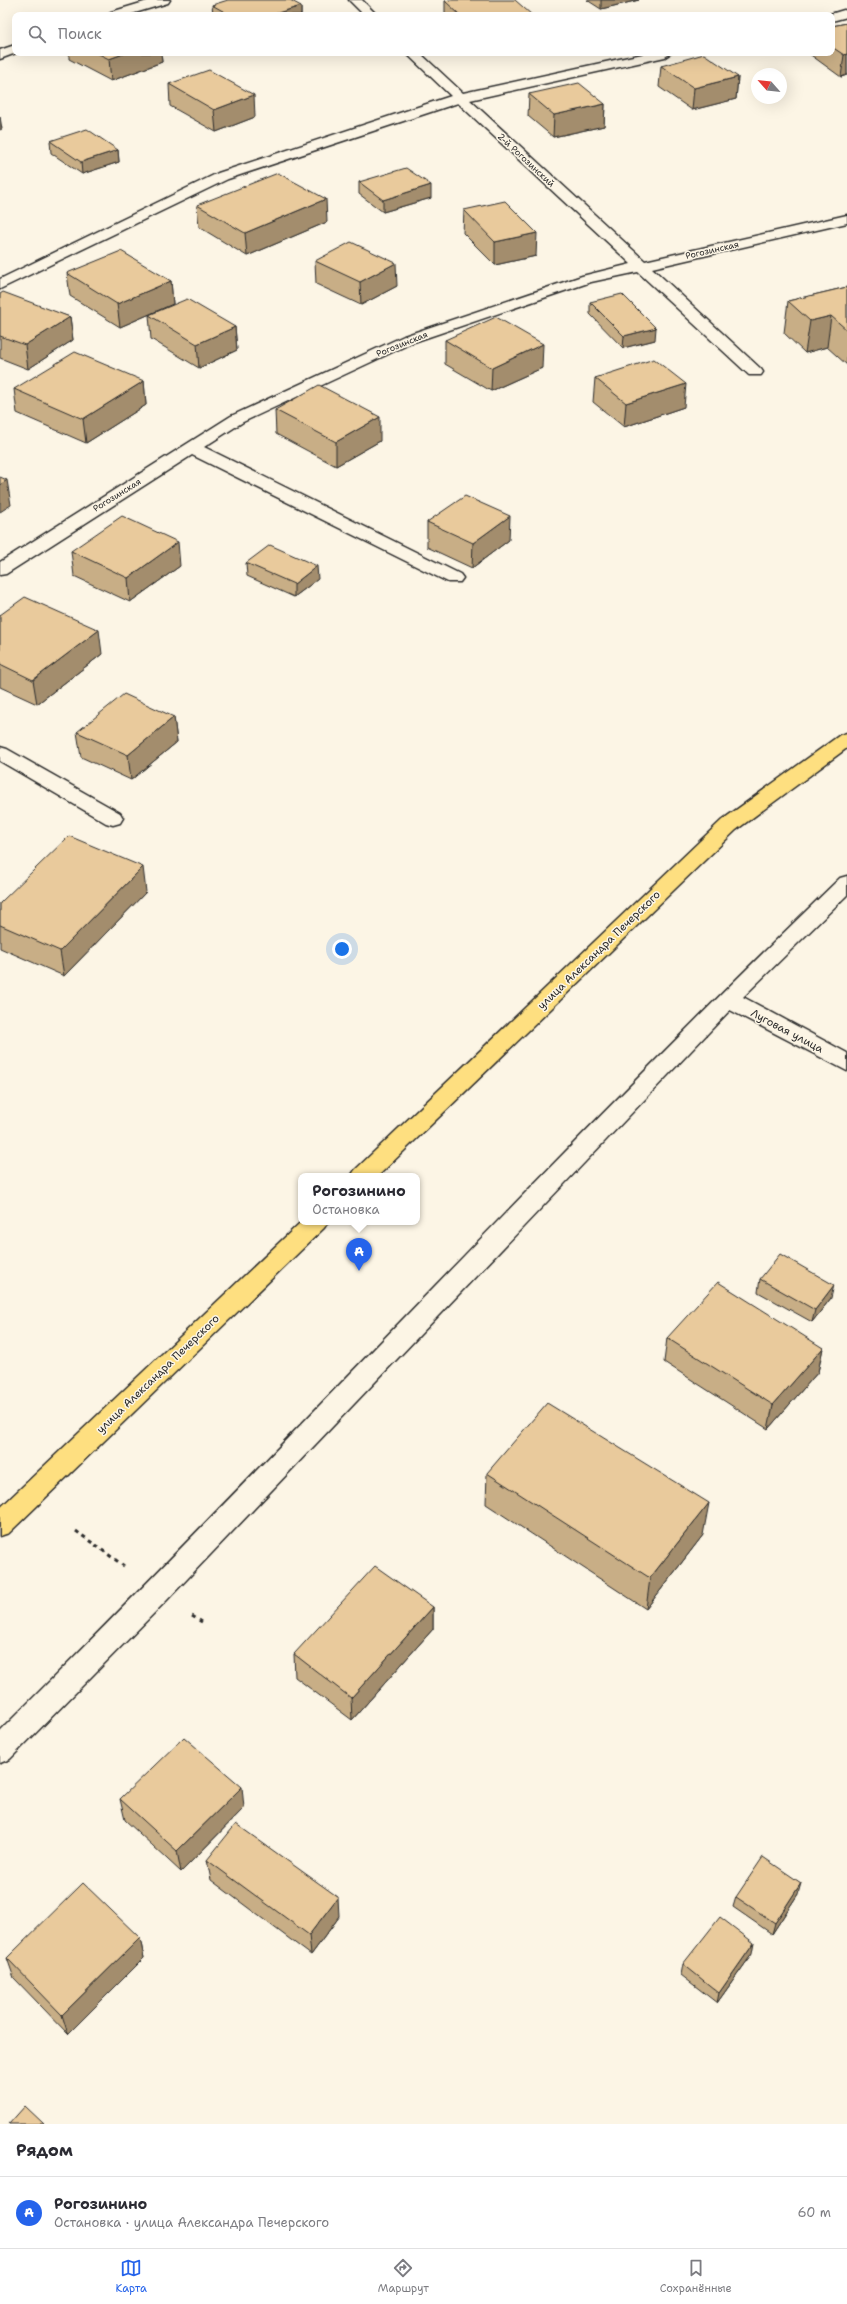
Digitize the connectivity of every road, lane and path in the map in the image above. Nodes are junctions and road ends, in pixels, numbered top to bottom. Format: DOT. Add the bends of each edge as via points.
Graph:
graph roads {
  1 [pos="164,0"];
  2 [pos="355,0"];
  3 [pos="125,12"];
  4 [pos="368,12"];
  5 [pos="12,50"];
  6 [pos="0,55"];
  7 [pos="415,56"];
  8 [pos="651,56"];
  9 [pos="459,98"];
  10 [pos="847,219"];
  11 [pos="641,267"];
  12 [pos="0,285"];
  13 [pos="754,372"];
  14 [pos="192,448"];
  15 [pos="0,570"];
  16 [pos="454,578"];
  17 [pos="847,739"];
  18 [pos="0,753"];
  19 [pos="113,818"];
  20 [pos="847,883"];
  21 [pos="728,999"];
  22 [pos="847,1063"];
  23 [pos="366,1173"];
  24 [pos="313,1225"];
  25 [pos="0,1525"];
  26 [pos="76,1531"];
  27 [pos="130,1570"];
  28 [pos="187,1612"];
  29 [pos="202,1622"];
  30 [pos="0,1750"];
  1 -- 3 [label="street"];
  2 -- 4 [label="street"];
  5 -- 6 [label="street"];
  7 -- 9 [label="street, 2-й Рогозинский"];
  8 -- 9 [label="street"];
  9 -- 11 [label="street, 2-й Рогозинский"];
  9 -- 12 [label="street" via="223,176"];
  10 -- 11 [label="street, Рогозинская"];
  11 -- 13 [label="street, 2-й Рогозинский"];
  11 -- 14 [label="street, Рогозинская" via="587,280 409,339 237,419"];
  14 -- 15 [label="street, Рогозинская"];
  14 -- 16 [label="street"];
  17 -- 23 [label="main road, улица Александра Печерского" via="729,825"];
  18 -- 19 [label="street"];
  20 -- 21 [label="street"];
  21 -- 22 [label="street, Луговая улица"];
  21 -- 30 [label="street" via="158,1592"];
  24 -- 25 [label="main road, улица Александра Печерского"];
  26 -- 27 [label="path"];
  28 -- 29 [label="path"];
}
